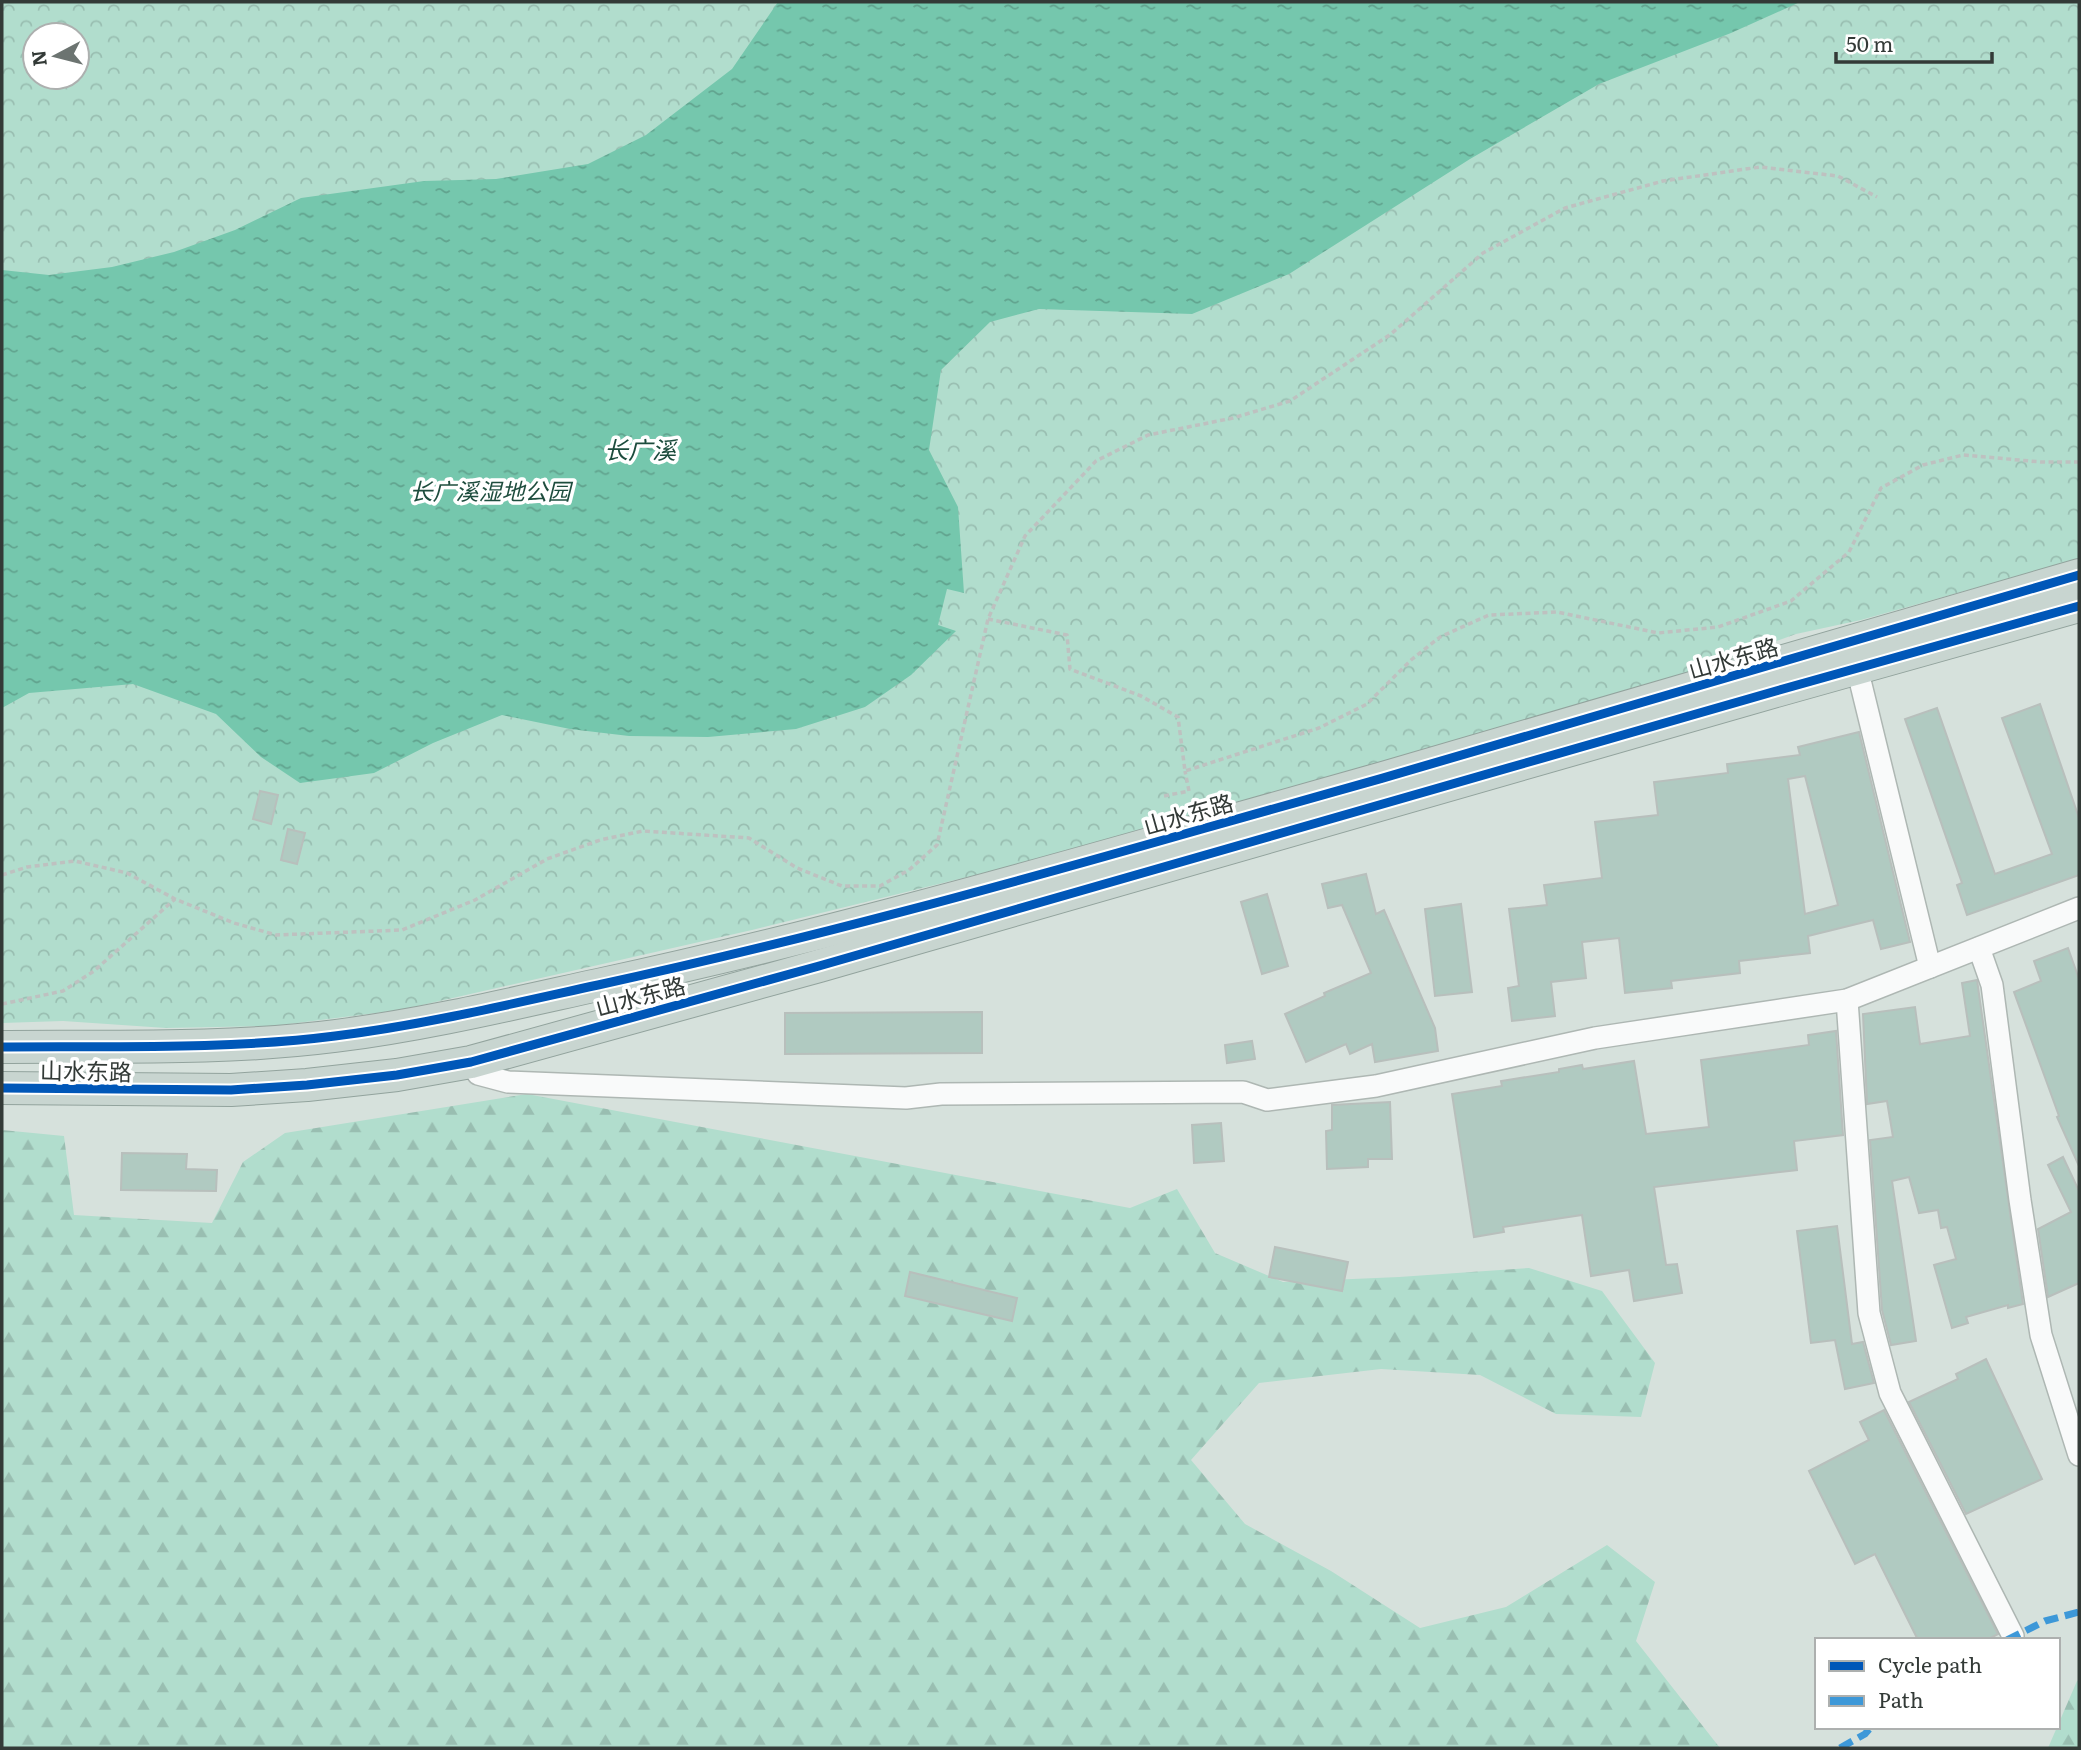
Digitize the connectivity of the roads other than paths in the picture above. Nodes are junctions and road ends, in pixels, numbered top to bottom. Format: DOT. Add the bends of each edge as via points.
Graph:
graph roads {
  1 [pos="2079,575"];
  2 [pos="2079,606"];
  3 [pos="1857,668"];
  4 [pos="2079,908"];
  5 [pos="1979,948"];
  6 [pos="1930,967"];
  7 [pos="1847,1000"];
  8 [pos="2,1047"];
  9 [pos="471,1062"];
  10 [pos="2,1088"];
  11 [pos="2079,1455"];
  12 [pos="2013,1636"];
  1 -- 8 [label="highway, 山水东路" via="1267,811 739,955 334,1037 194,1046"];
  2 -- 3 [label="highway, 山水东路"];
  3 -- 6 [label="street"];
  3 -- 9 [label="highway, 山水东路"];
  4 -- 5 [label="street"];
  5 -- 6 [label="street"];
  5 -- 11 [label="street" via="1992,985 2040,1335"];
  6 -- 7 [label="street"];
  7 -- 9 [label="street" via="1595,1038 1376,1086 1267,1100 1243,1092 906,1098 508,1082 478,1074"];
  7 -- 12 [label="street" via="1869,1313 1890,1393"];
  9 -- 10 [label="highway, 山水东路" via="397,1075 231,1090"];
}
